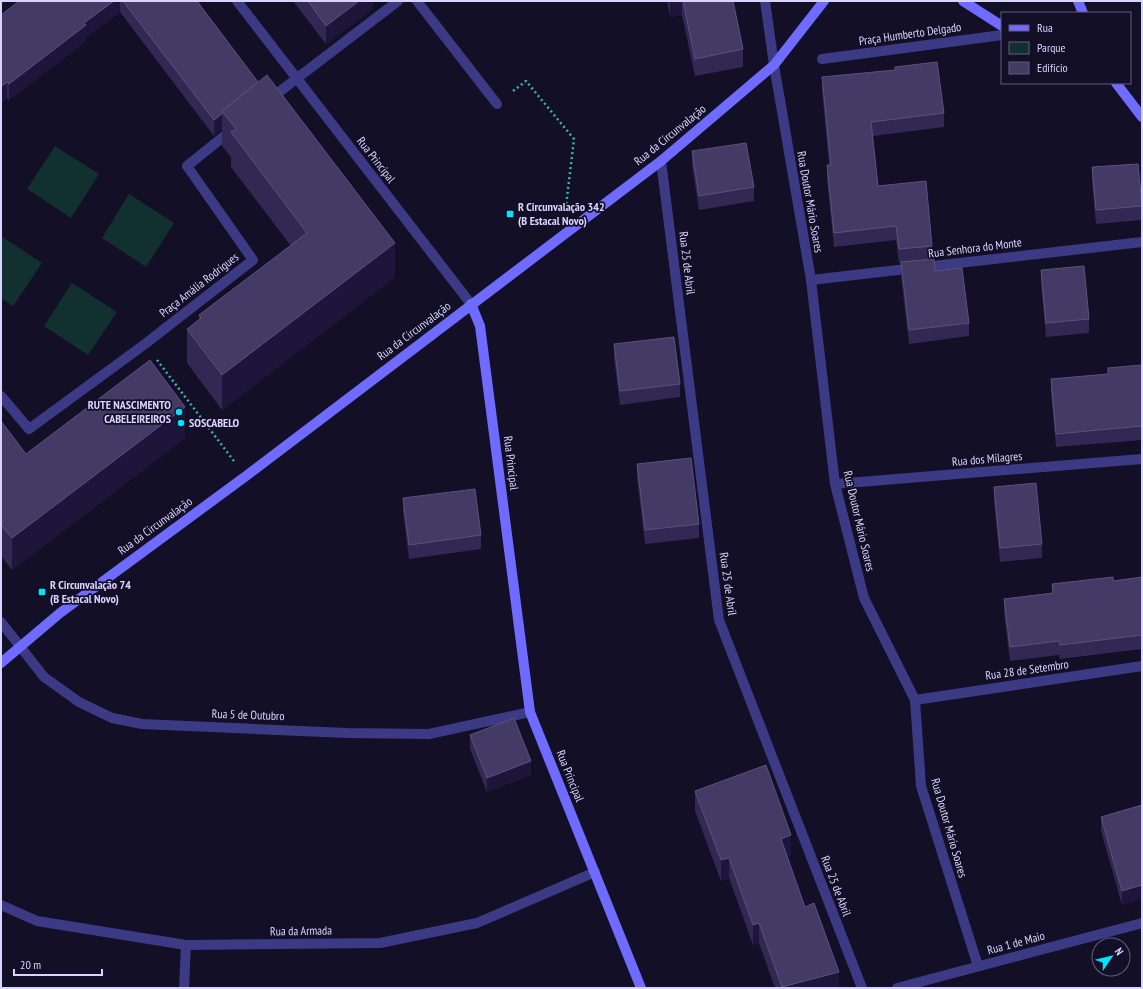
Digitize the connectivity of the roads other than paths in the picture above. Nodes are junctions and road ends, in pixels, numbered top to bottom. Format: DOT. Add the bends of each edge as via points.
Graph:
graph roads {
  1 [pos="237,1"];
  2 [pos="398,1"];
  3 [pos="417,1"];
  4 [pos="765,1"];
  5 [pos="824,1"];
  6 [pos="963,1"];
  7 [pos="1078,1"];
  8 [pos="1083,12"];
  9 [pos="1001,25"];
  10 [pos="1001,35"];
  11 [pos="822,59"];
  12 [pos="774,65"];
  13 [pos="296,78"];
  14 [pos="1117,84"];
  15 [pos="497,104"];
  16 [pos="260,108"];
  17 [pos="1142,117"];
  18 [pos="242,122"];
  19 [pos="661,161"];
  20 [pos="1142,242"];
  21 [pos="811,280"];
  22 [pos="471,304"];
  23 [pos="1,396"];
  24 [pos="1142,459"];
  25 [pos="835,484"];
  26 [pos="1,622"];
  27 [pos="20,647"];
  28 [pos="1,663"];
  29 [pos="1142,666"];
  30 [pos="915,700"];
  31 [pos="530,712"];
  32 [pos="595,872"];
  33 [pos="1,905"];
  34 [pos="1142,923"];
  35 [pos="186,945"];
  36 [pos="978,966"];
  37 [pos="184,988"];
  38 [pos="641,988"];
  39 [pos="862,988"];
  40 [pos="897,988"];
  1 -- 13 [label="street, Rua Principal"];
  2 -- 13 [label="street"];
  3 -- 15 [label="street"];
  4 -- 12 [label="street, Rua Doutor Mário Soares"];
  5 -- 12 [label="street, Rua da Circunvalação"];
  6 -- 9 [label="street"];
  7 -- 8 [label="street"];
  10 -- 11 [label="street, Praça Humberto Delgado"];
  12 -- 19 [label="street, Rua da Circunvalação"];
  12 -- 21 [label="street, Rua Doutor Mário Soares"];
  13 -- 16 [label="street"];
  13 -- 22 [label="street, Rua Principal"];
  14 -- 17 [label="street"];
  18 -- 23 [label="street, Praça Amália Rodrigues" via="187,166 253,260 29,429"];
  19 -- 22 [label="street, Rua da Circunvalação"];
  19 -- 39 [label="street, Rua 25 de Abril" via="719,620"];
  20 -- 21 [label="street, Rua Senhora do Monte"];
  21 -- 25 [label="street, Rua Doutor Mário Soares"];
  22 -- 27 [label="street, Rua da Circunvalação" via="246,476 60,613"];
  22 -- 31 [label="street, Rua Principal" via="480,326"];
  24 -- 25 [label="street, Rua dos Milagres"];
  25 -- 30 [label="street, Rua Doutor Mário Soares" via="864,598"];
  26 -- 27 [label="street, Rua 5 de Outubro"];
  27 -- 28 [label="street, Rua da Circunvalação"];
  27 -- 31 [label="street, Rua 5 de Outubro" via="44,677 79,702 112,718 142,724 429,734"];
  29 -- 30 [label="street, Rua 28 de Setembro"];
  30 -- 36 [label="street, Rua Doutor Mário Soares" via="921,786"];
  31 -- 32 [label="street, Rua Principal"];
  32 -- 35 [label="street, Rua da Armada" via="477,923 380,943"];
  32 -- 38 [label="street, Rua Principal"];
  33 -- 35 [label="street, Rua da Armada" via="36,921"];
  34 -- 36 [label="street, Rua 1 de Maio"];
  35 -- 37 [label="street"];
  36 -- 40 [label="street, Rua 1 de Maio"];
}
